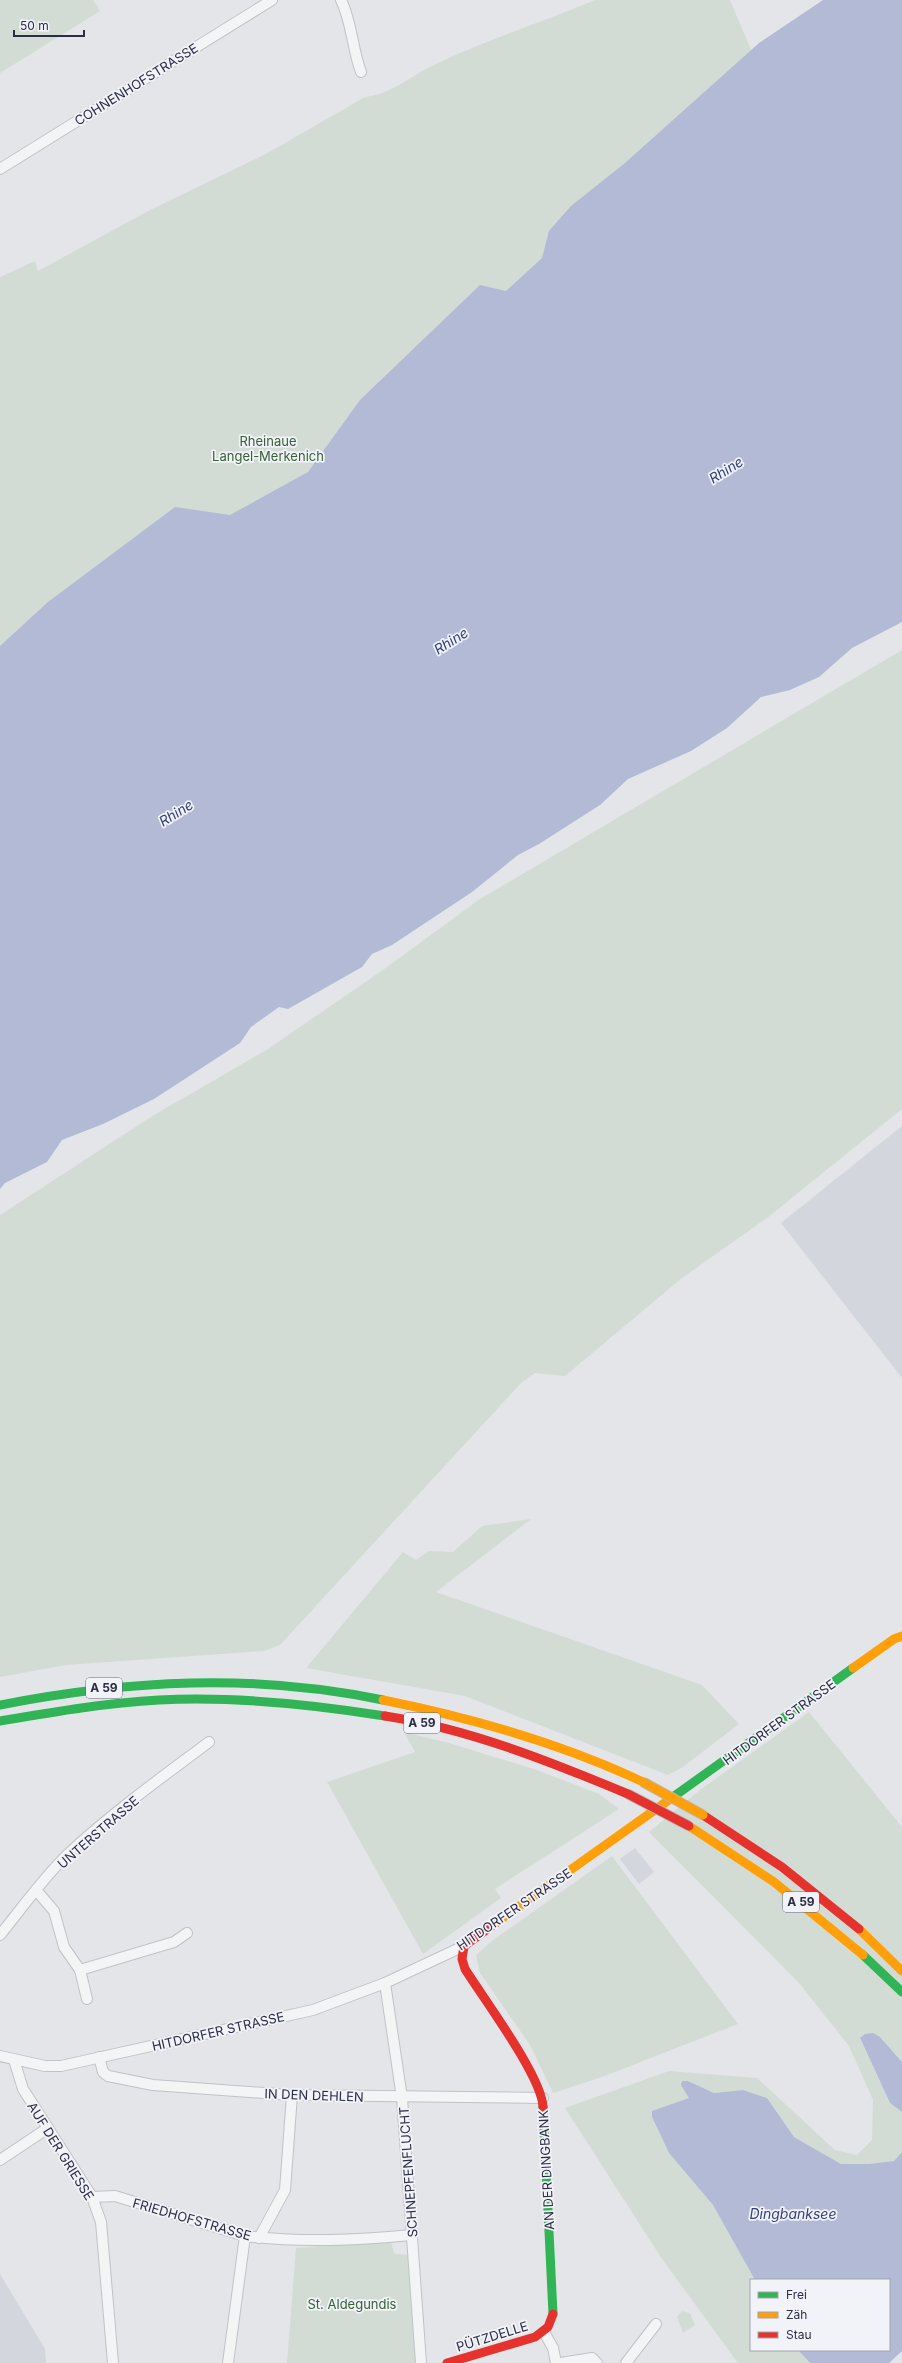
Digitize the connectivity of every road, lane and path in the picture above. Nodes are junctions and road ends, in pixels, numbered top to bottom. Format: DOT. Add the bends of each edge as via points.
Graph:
graph roads {
  1 [pos="272,0"];
  2 [pos="341,0"];
  3 [pos="361,72"];
  4 [pos="0,169"];
  5 [pos="902,1636"];
  6 [pos="0,1705"];
  7 [pos="0,1721"];
  8 [pos="209,1742"];
  9 [pos="36,1890"];
  10 [pos="187,1933"];
  11 [pos="0,1936"];
  12 [pos="464,1946"];
  13 [pos="881,1949"];
  14 [pos="902,1958"];
  15 [pos="80,1970"];
  16 [pos="902,1971"];
  17 [pos="385,1983"];
  18 [pos="902,1992"];
  19 [pos="87,1999"];
  20 [pos="0,2056"];
  21 [pos="99,2058"];
  22 [pos="14,2060"];
  23 [pos="292,2095"];
  24 [pos="402,2098"];
  25 [pos="542,2098"];
  26 [pos="48,2128"];
  27 [pos="0,2160"];
  28 [pos="92,2197"];
  29 [pos="412,2235"];
  30 [pos="245,2236"];
  31 [pos="259,2238"];
  32 [pos="656,2324"];
  33 [pos="544,2332"];
  34 [pos="643,2355"];
  35 [pos="629,2359"];
  36 [pos="113,2363"];
  37 [pos="228,2363"];
  38 [pos="420,2363"];
  39 [pos="447,2363"];
  40 [pos="556,2363"];
  41 [pos="561,2363"];
  42 [pos="597,2363"];
  1 -- 4 [label="street, COHNENHOFSTRASSE"];
  2 -- 3 [label="street" via="346,10 356,60"];
  5 -- 12 [label="main road, HITDORFER STRASSE" via="894,1639"];
  6 -- 13 [label="main road, A 59, bridge" via="79,1691 171,1683 267,1684 369,1696 444,1712 564,1748 618,1769 643,1782 729,1830 846,1916"];
  7 -- 18 [label="main road, A 59, bridge" via="39,1713 146,1700 248,1698 393,1716 472,1736 558,1764 628,1794 723,1846 798,1899"];
  8 -- 9 [label="street, UNTERSTRASSE" via="131,1801 68,1854"];
  9 -- 11 [label="street, UNTERSTRASSE"];
  9 -- 15 [label="street" via="54,1911 64,1947"];
  10 -- 15 [label="street" via="174,1942"];
  12 -- 17 [label="street, HITDORFER STRASSE"];
  12 -- 25 [label="main road, AN DER DINGBANK" via="462,1959 465,1969 531,2072"];
  13 -- 14 [label="main road"];
  13 -- 16 [label="main road, A 59"];
  15 -- 19 [label="street"];
  17 -- 21 [label="street, HITDORFER STRASSE" via="313,2010"];
  17 -- 24 [label="street, SCHNEPFENFLUCHT"];
  20 -- 22 [label="street, HITDORFER STRASSE"];
  21 -- 22 [label="street, HITDORFER STRASSE" via="61,2066 45,2066"];
  21 -- 23 [label="street, IN DEN DEHLEN" via="103,2072 108,2076 131,2081 153,2085"];
  22 -- 26 [label="street, AUF DER GRIESSE" via="23,2089"];
  23 -- 24 [label="street, IN DEN DEHLEN"];
  23 -- 31 [label="street" via="285,2190"];
  24 -- 25 [label="street, IN DEN DEHLEN"];
  24 -- 29 [label="street, SCHNEPFENFLUCHT"];
  25 -- 33 [label="main road, AN DER DINGBANK" via="554,2311 553,2319"];
  26 -- 27 [label="street"];
  26 -- 28 [label="street, AUF DER GRIESSE"];
  28 -- 30 [label="street, FRIEDHOFSTRASSE" via="115,2196"];
  28 -- 36 [label="street, AUF DER GRIESSE" via="100,2222"];
  29 -- 31 [label="street, FRIEDHOFSTRASSE" via="356,2240 296,2241"];
  29 -- 38 [label="street, SCHNEPFENFLUCHT"];
  30 -- 31 [label="street, FRIEDHOFSTRASSE"];
  30 -- 37 [label="street"];
  32 -- 35 [label="street"];
  33 -- 39 [label="main road, PÜTZDELLE" via="523,2341"];
  33 -- 40 [label="street" via="553,2348"];
  34 -- 35 [label="street"];
  41 -- 42 [label="street" via="592,2358"];
}
